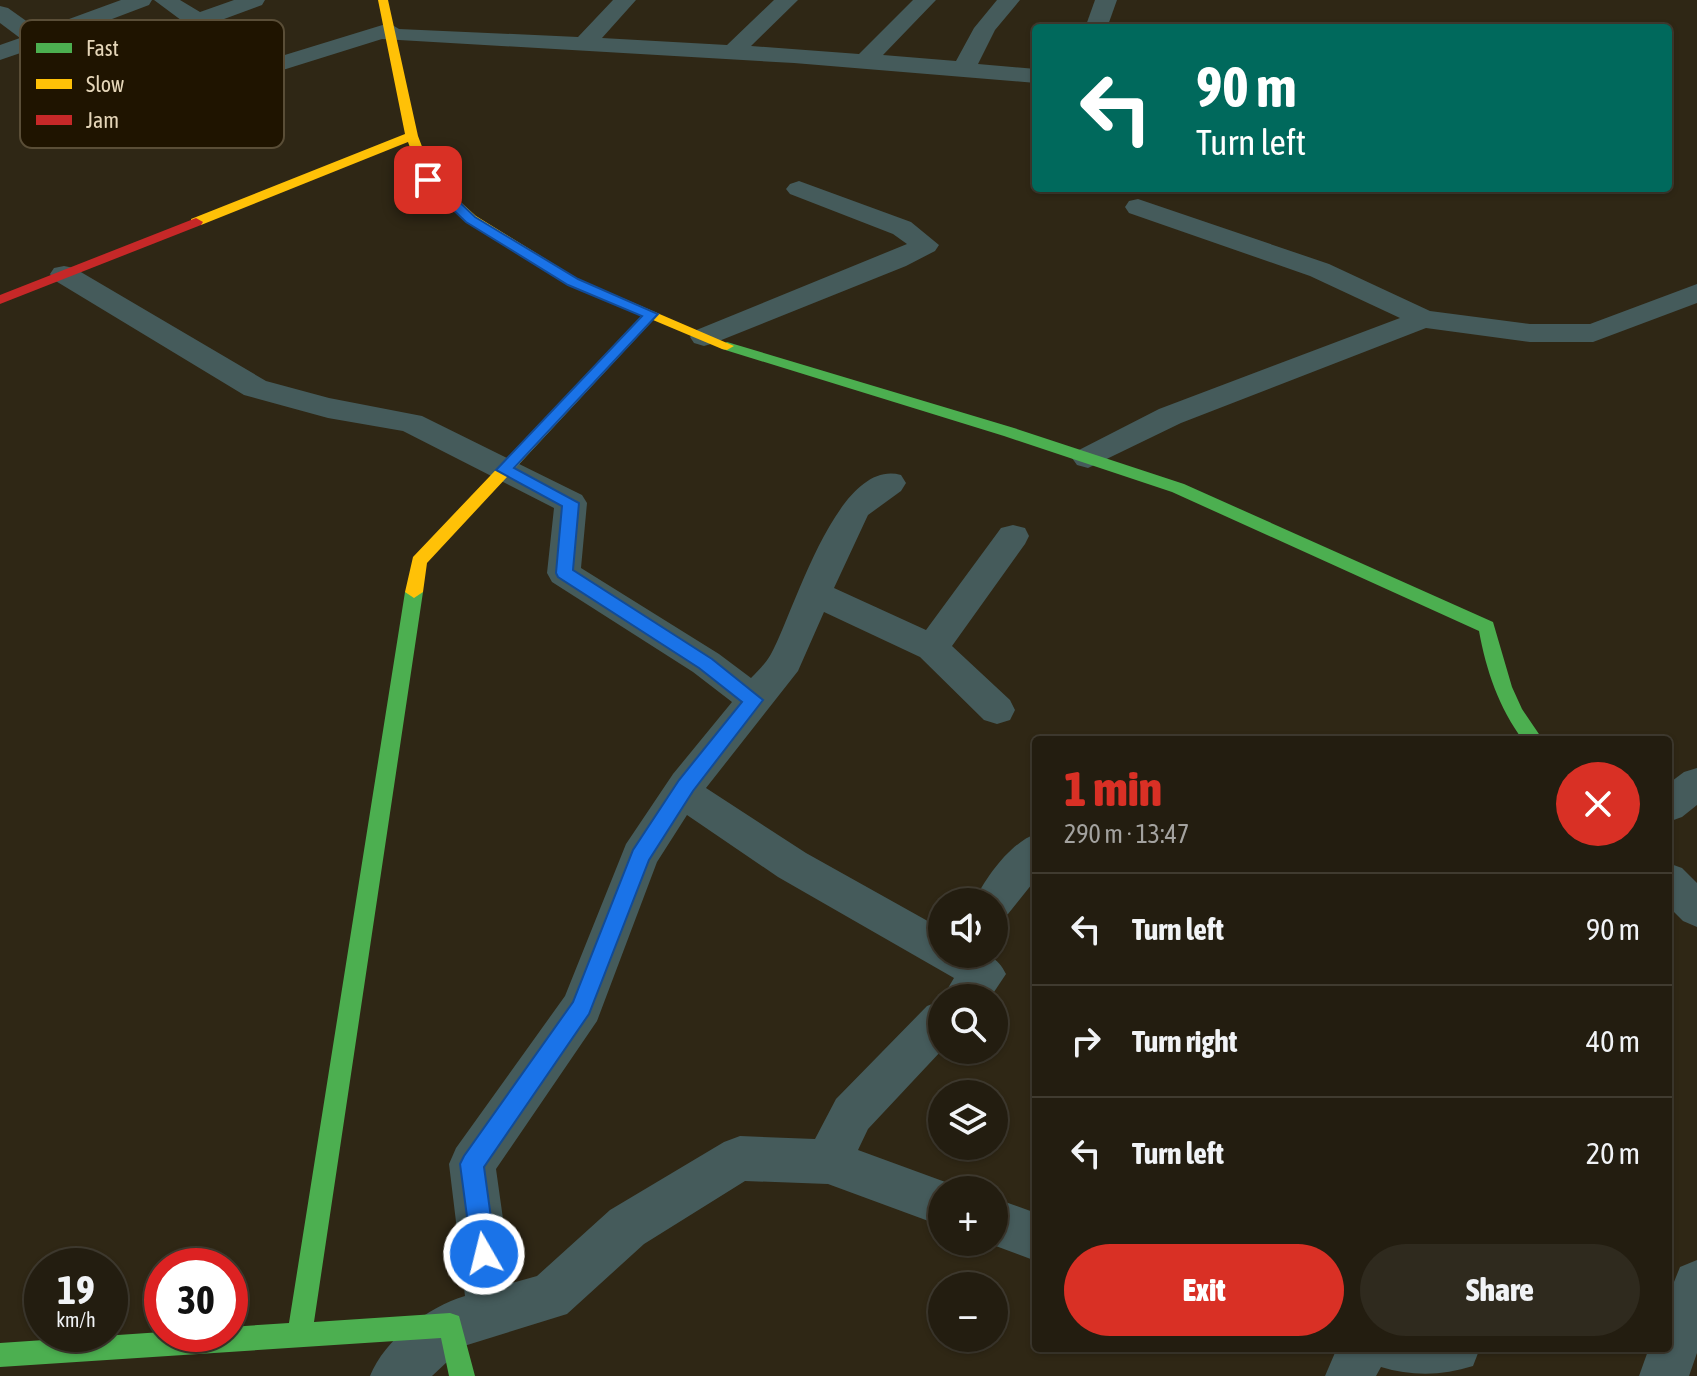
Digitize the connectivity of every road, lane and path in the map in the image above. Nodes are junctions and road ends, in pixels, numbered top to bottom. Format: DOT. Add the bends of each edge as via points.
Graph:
graph roads {
  1 [pos="141,0"];
  2 [pos="165,0"];
  3 [pos="254,0"];
  4 [pos="625,0"];
  5 [pos="787,0"];
  6 [pos="925,0"];
  7 [pos="1009,0"];
  8 [pos="1106,0"];
  9 [pos="388,1"];
  10 [pos="0,13"];
  11 [pos="90,20"];
  12 [pos="195,20"];
  13 [pos="200,20"];
  14 [pos="1097,24"];
  15 [pos="20,27"];
  16 [pos="390,32"];
  17 [pos="585,43"];
  18 [pos="20,46"];
  19 [pos="732,52"];
  20 [pos="0,53"];
  21 [pos="865,60"];
  22 [pos="284,63"];
  23 [pos="964,69"];
  24 [pos="1032,76"];
  25 [pos="412,136"];
  26 [pos="799,189"];
  27 [pos="1138,207"];
  28 [pos="64,274"];
  29 [pos="1697,292"];
  30 [pos="0,300"];
  31 [pos="651,314"];
  32 [pos="1423,319"];
  33 [pos="704,337"];
  34 [pos="1088,458"];
  35 [pos="504,470"];
  36 [pos="890,483"];
  37 [pos="1013,536"];
  38 [pos="814,593"];
  39 [pos="932,648"];
  40 [pos="754,700"];
  41 [pos="997,710"];
  42 [pos="1530,736"];
  43 [pos="1697,783"];
  44 [pos="682,792"];
  45 [pos="1672,803"];
  46 [pos="1032,855"];
  47 [pos="1672,884"];
  48 [pos="1005,888"];
  49 [pos="1697,909"];
  50 [pos="928,941"];
  51 [pos="975,968"];
  52 [pos="976,984"];
  53 [pos="928,1035"];
  54 [pos="828,1162"];
  55 [pos="928,1198"];
  56 [pos="1008,1227"];
  57 [pos="1032,1236"];
  58 [pos="1697,1273"];
  59 [pos="1672,1282"];
  60 [pos="1697,1284"];
  61 [pos="471,1319"];
  62 [pos="300,1335"];
  63 [pos="1362,1352"];
  64 [pos="0,1355"];
  65 [pos="1668,1374"];
  66 [pos="395,1376"];
  67 [pos="462,1376"];
  68 [pos="1350,1376"];
  1 -- 11 [label="street"];
  2 -- 12 [label="street"];
  3 -- 13 [label="street"];
  4 -- 17 [label="street"];
  5 -- 19 [label="street"];
  6 -- 21 [label="street"];
  7 -- 23 [label="street" via="985,28"];
  8 -- 14 [label="street"];
  9 -- 16 [label="street"];
  10 -- 15 [label="street"];
  16 -- 17 [label="street"];
  16 -- 22 [label="street"];
  16 -- 25 [label="street"];
  17 -- 19 [label="street"];
  18 -- 20 [label="street"];
  19 -- 21 [label="street"];
  21 -- 23 [label="street"];
  23 -- 24 [label="street"];
  25 -- 28 [label="street"];
  25 -- 31 [label="street" via="428,180 471,219 573,282"];
  26 -- 33 [label="street" via="902,228 926,245"];
  27 -- 32 [label="street" via="1327,272"];
  28 -- 30 [label="street"];
  28 -- 35 [label="street" via="255,388 411,423"];
  29 -- 32 [label="street" via="1593,333 1530,333"];
  31 -- 33 [label="street"];
  31 -- 35 [label="street"];
  32 -- 34 [label="street" via="1170,416"];
  33 -- 34 [label="street"];
  34 -- 42 [label="street" via="1178,488 1487,627 1494,671"];
  35 -- 40 [label="street" via="571,503 564,573 706,663"];
  35 -- 62 [label="street" via="419,561"];
  36 -- 38 [label="street" via="856,508"];
  37 -- 39 [label="street"];
  38 -- 39 [label="street"];
  38 -- 40 [label="street" via="785,662"];
  39 -- 41 [label="street"];
  40 -- 44 [label="street"];
  43 -- 45 [label="street"];
  44 -- 50 [label="street" via="792,865"];
  44 -- 61 [label="street" via="640,856 582,1007 472,1164"];
  46 -- 48 [label="street"];
  47 -- 49 [label="street"];
  51 -- 52 [label="street" via="985,974"];
  53 -- 54 [label="street" via="852,1114"];
  54 -- 55 [label="street"];
  54 -- 61 [label="street" via="740,1158 627,1227 550,1297"];
  56 -- 57 [label="street"];
  58 -- 59 [label="street"];
  60 -- 65 [label="street"];
  61 -- 62 [label="street"];
  61 -- 66 [label="street"];
  61 -- 67 [label="street"];
  62 -- 64 [label="street"];
  63 -- 68 [label="street"];
}
